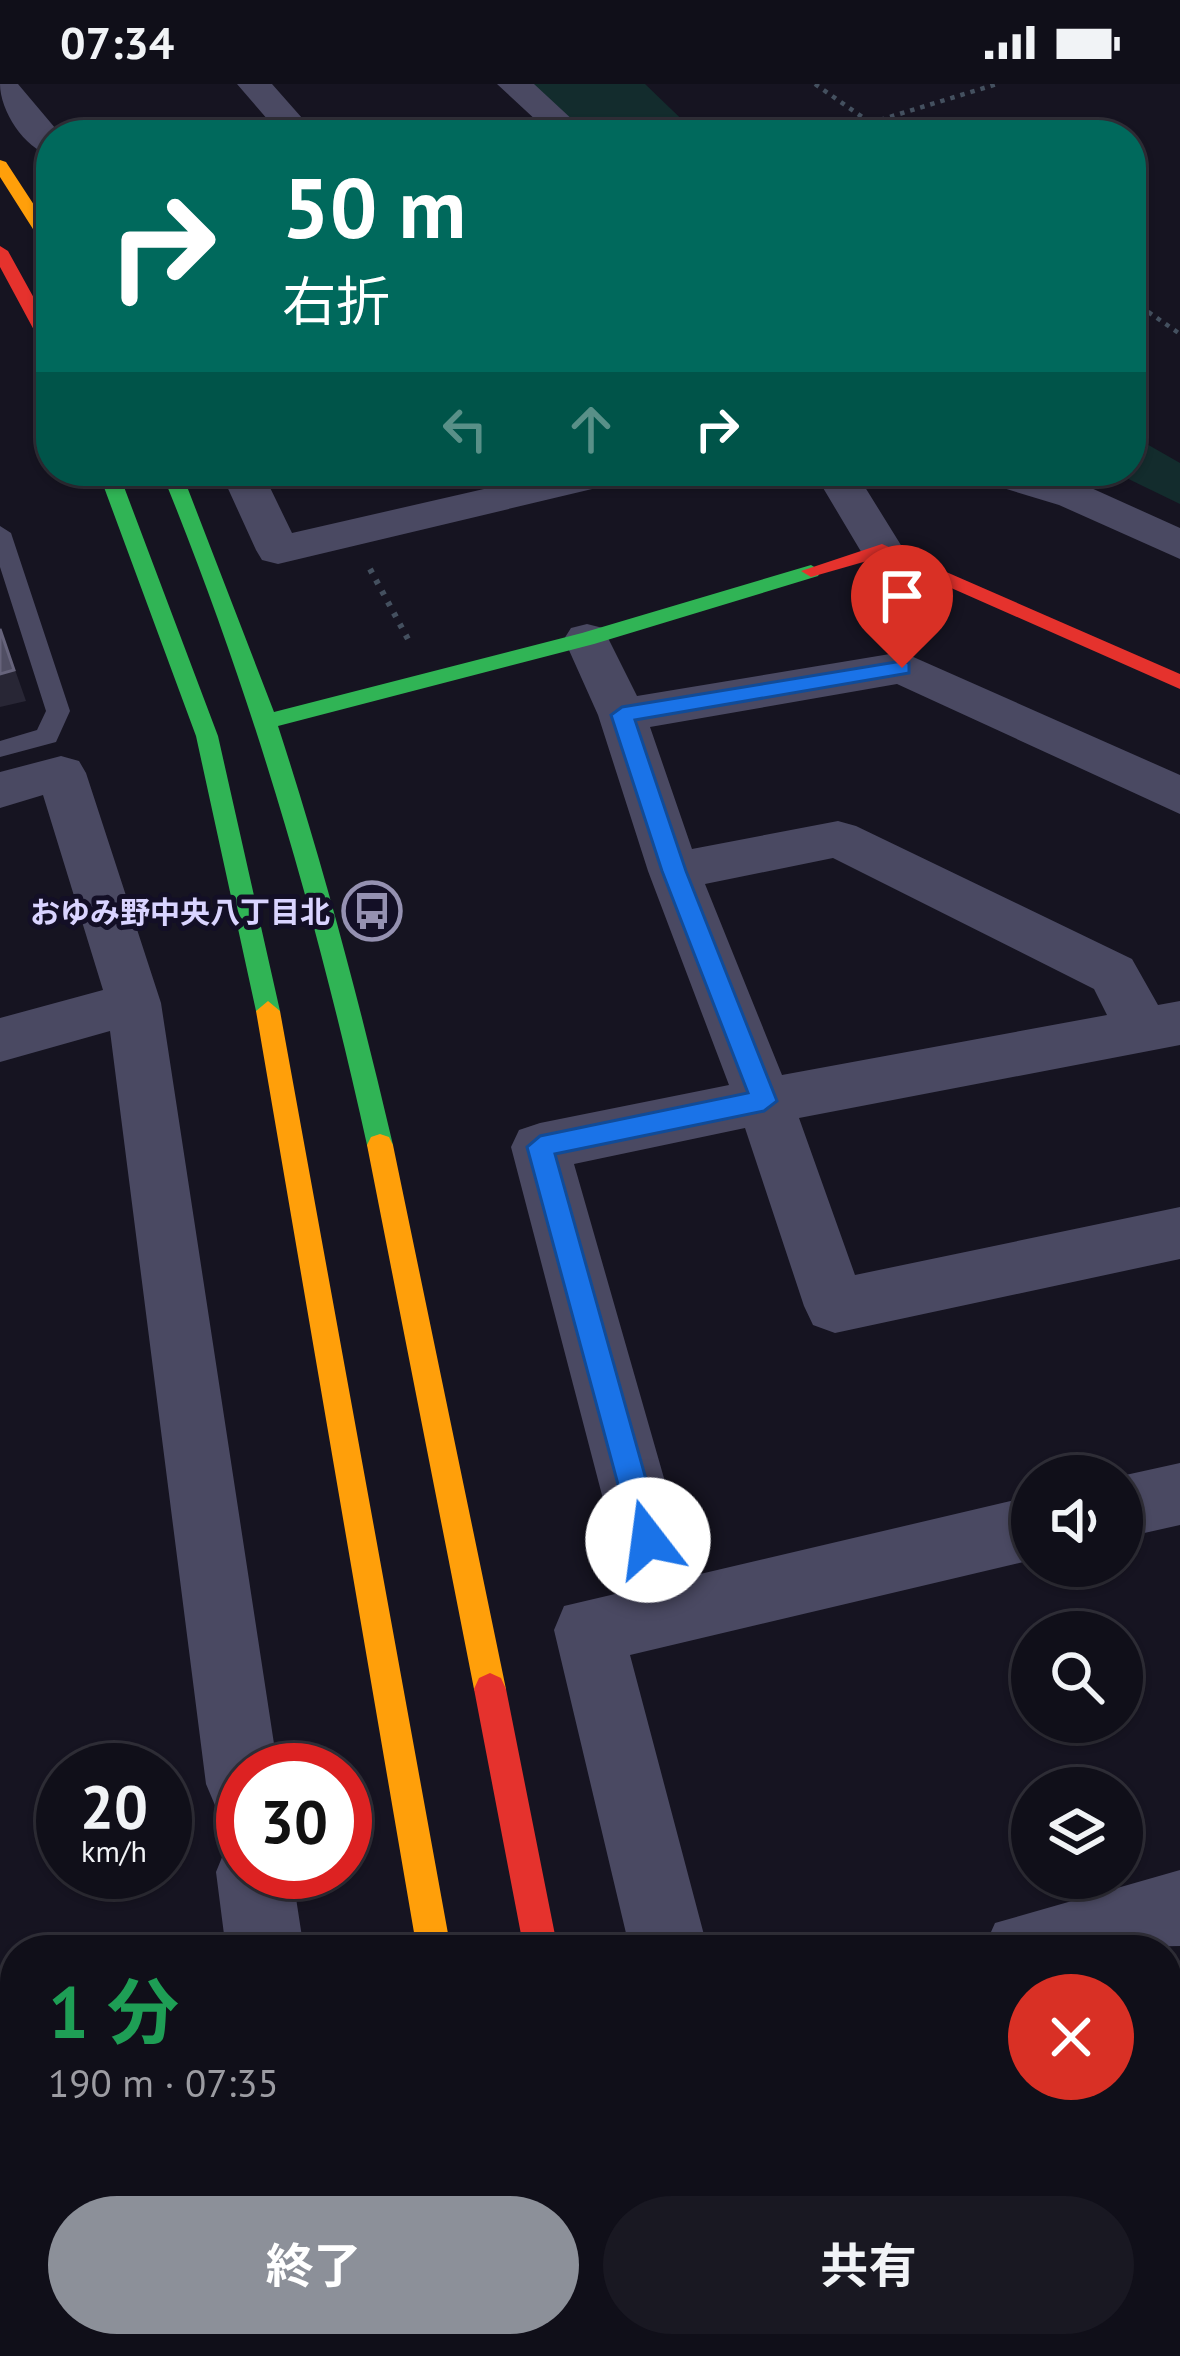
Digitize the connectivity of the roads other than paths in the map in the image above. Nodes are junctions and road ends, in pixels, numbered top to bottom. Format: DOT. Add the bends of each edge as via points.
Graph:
graph roads {
  1 [pos="0,84"];
  2 [pos="254,84"];
  3 [pos="514,84"];
  4 [pos="286,120"];
  5 [pos="555,120"];
  6 [pos="36,127"];
  7 [pos="0,165"];
  8 [pos="36,221"];
  9 [pos="0,251"];
  10 [pos="36,318"];
  11 [pos="114,486"];
  12 [pos="177,486"];
  13 [pos="248,486"];
  14 [pos="524,486"];
  15 [pos="843,486"];
  16 [pos="1041,486"];
  17 [pos="0,533"];
  18 [pos="1180,545"];
  19 [pos="882,550"];
  20 [pos="587,639"];
  21 [pos="1180,682"];
  22 [pos="622,715"];
  23 [pos="268,721"];
  24 [pos="0,749"];
  25 [pos="0,790"];
  26 [pos="1180,796"];
  27 [pos="674,871"];
  28 [pos="134,1004"];
  29 [pos="1161,1026"];
  30 [pos="0,1040"];
  31 [pos="764,1101"];
  32 [pos="1180,1234"];
  33 [pos="1180,1494"];
  34 [pos="1143,1502"];
  35 [pos="1011,1533"];
  36 [pos="648,1540"];
  37 [pos="237,1743"];
  38 [pos="258,1899"];
  39 [pos="1180,1908"];
  40 [pos="263,1935"];
  41 [pos="431,1935"];
  42 [pos="539,1935"];
  43 [pos="665,1935"];
  44 [pos="1078,1935"];
  1 -- 6 [label="street"];
  2 -- 4 [label="street"];
  3 -- 5 [label="street"];
  7 -- 8 [label="street"];
  9 -- 10 [label="street"];
  11 -- 41 [label="street" via="207,736 284,1081"];
  12 -- 23 [label="street"];
  13 -- 14 [label="street" via="278,550"];
  15 -- 19 [label="street"];
  16 -- 18 [label="street"];
  17 -- 24 [label="lane" via="58,711 47,736"];
  19 -- 20 [label="street"];
  19 -- 21 [label="street"];
  20 -- 22 [label="street"];
  20 -- 23 [label="street"];
  22 -- 26 [label="street" via="902,668"];
  22 -- 27 [label="street"];
  23 -- 42 [label="street" via="373,1108"];
  25 -- 28 [label="street" via="61,773"];
  27 -- 29 [label="street" via="838,839 1113,974"];
  27 -- 31 [label="street"];
  28 -- 30 [label="street"];
  28 -- 37 [label="street"];
  29 -- 31 [label="street"];
  31 -- 32 [label="street" via="835,1306"];
  31 -- 36 [label="street" via="540,1147"];
  33 -- 34 [label="street"];
  35 -- 43 [label="street" via="589,1630"];
  38 -- 40 [label="street"];
  39 -- 44 [label="street"];
}
